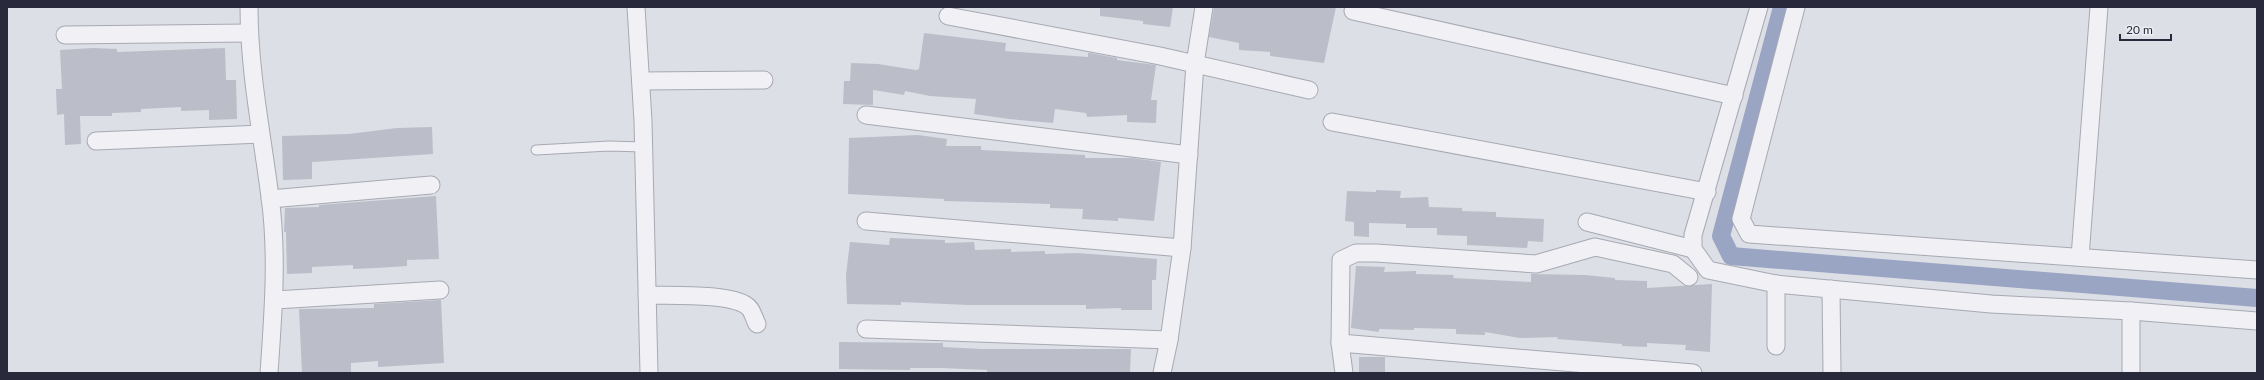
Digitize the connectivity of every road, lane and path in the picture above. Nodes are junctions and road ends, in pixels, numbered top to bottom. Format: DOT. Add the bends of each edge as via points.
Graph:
graph roads {
  1 [pos="249,7"];
  2 [pos="636,7"];
  3 [pos="1204,7"];
  4 [pos="1759,7"];
  5 [pos="1796,7"];
  6 [pos="2099,7"];
  7 [pos="1353,11"];
  8 [pos="948,16"];
  9 [pos="249,33"];
  10 [pos="65,34"];
  11 [pos="1195,64"];
  12 [pos="764,80"];
  13 [pos="641,82"];
  14 [pos="1309,90"];
  15 [pos="1734,96"];
  16 [pos="866,115"];
  17 [pos="1332,122"];
  18 [pos="260,134"];
  19 [pos="96,141"];
  20 [pos="643,147"];
  21 [pos="536,150"];
  22 [pos="1189,155"];
  23 [pos="431,185"];
  24 [pos="1707,192"];
  25 [pos="270,198"];
  26 [pos="866,221"];
  27 [pos="1587,222"];
  28 [pos="1182,248"];
  29 [pos="1693,249"];
  30 [pos="2080,257"];
  31 [pos="2257,270"];
  32 [pos="1689,277"];
  33 [pos="1776,284"];
  34 [pos="1831,289"];
  35 [pos="440,290"];
  36 [pos="647,295"];
  37 [pos="275,300"];
  38 [pos="2131,311"];
  39 [pos="2257,320"];
  40 [pos="757,324"];
  41 [pos="866,329"];
  42 [pos="1169,340"];
  43 [pos="1340,343"];
  44 [pos="1776,346"];
  45 [pos="269,373"];
  46 [pos="649,373"];
  47 [pos="1162,373"];
  48 [pos="1344,373"];
  49 [pos="1693,373"];
  50 [pos="1832,373"];
  51 [pos="2131,373"];
  1 -- 9 [label="street"];
  2 -- 13 [label="street"];
  3 -- 11 [label="street"];
  4 -- 15 [label="street"];
  5 -- 30 [label="street" via="1740,219 1749,234"];
  6 -- 30 [label="street"];
  7 -- 15 [label="street"];
  8 -- 11 [label="street"];
  9 -- 10 [label="street"];
  9 -- 18 [label="street"];
  11 -- 14 [label="street"];
  11 -- 22 [label="street"];
  12 -- 13 [label="street"];
  13 -- 20 [label="street"];
  15 -- 24 [label="street"];
  16 -- 22 [label="street"];
  17 -- 24 [label="street"];
  18 -- 19 [label="street"];
  18 -- 25 [label="street"];
  20 -- 21 [label="lane"];
  20 -- 36 [label="street"];
  22 -- 28 [label="street"];
  23 -- 25 [label="street"];
  24 -- 29 [label="street" via="1693,235"];
  25 -- 37 [label="street"];
  26 -- 28 [label="street"];
  27 -- 29 [label="street"];
  28 -- 42 [label="street"];
  29 -- 33 [label="street" via="1708,270"];
  30 -- 31 [label="street"];
  32 -- 43 [label="street" via="1673,264 1595,247 1536,264 1356,253 1341,260"];
  33 -- 34 [label="street"];
  33 -- 44 [label="street"];
  34 -- 38 [label="street" via="1991,304"];
  34 -- 50 [label="street"];
  35 -- 37 [label="street"];
  36 -- 40 [label="street" via="739,301 748,307"];
  36 -- 46 [label="street"];
  37 -- 45 [label="street"];
  38 -- 39 [label="street"];
  38 -- 51 [label="street"];
  41 -- 42 [label="street"];
  42 -- 47 [label="street"];
  43 -- 48 [label="street"];
  43 -- 49 [label="street"];
}
